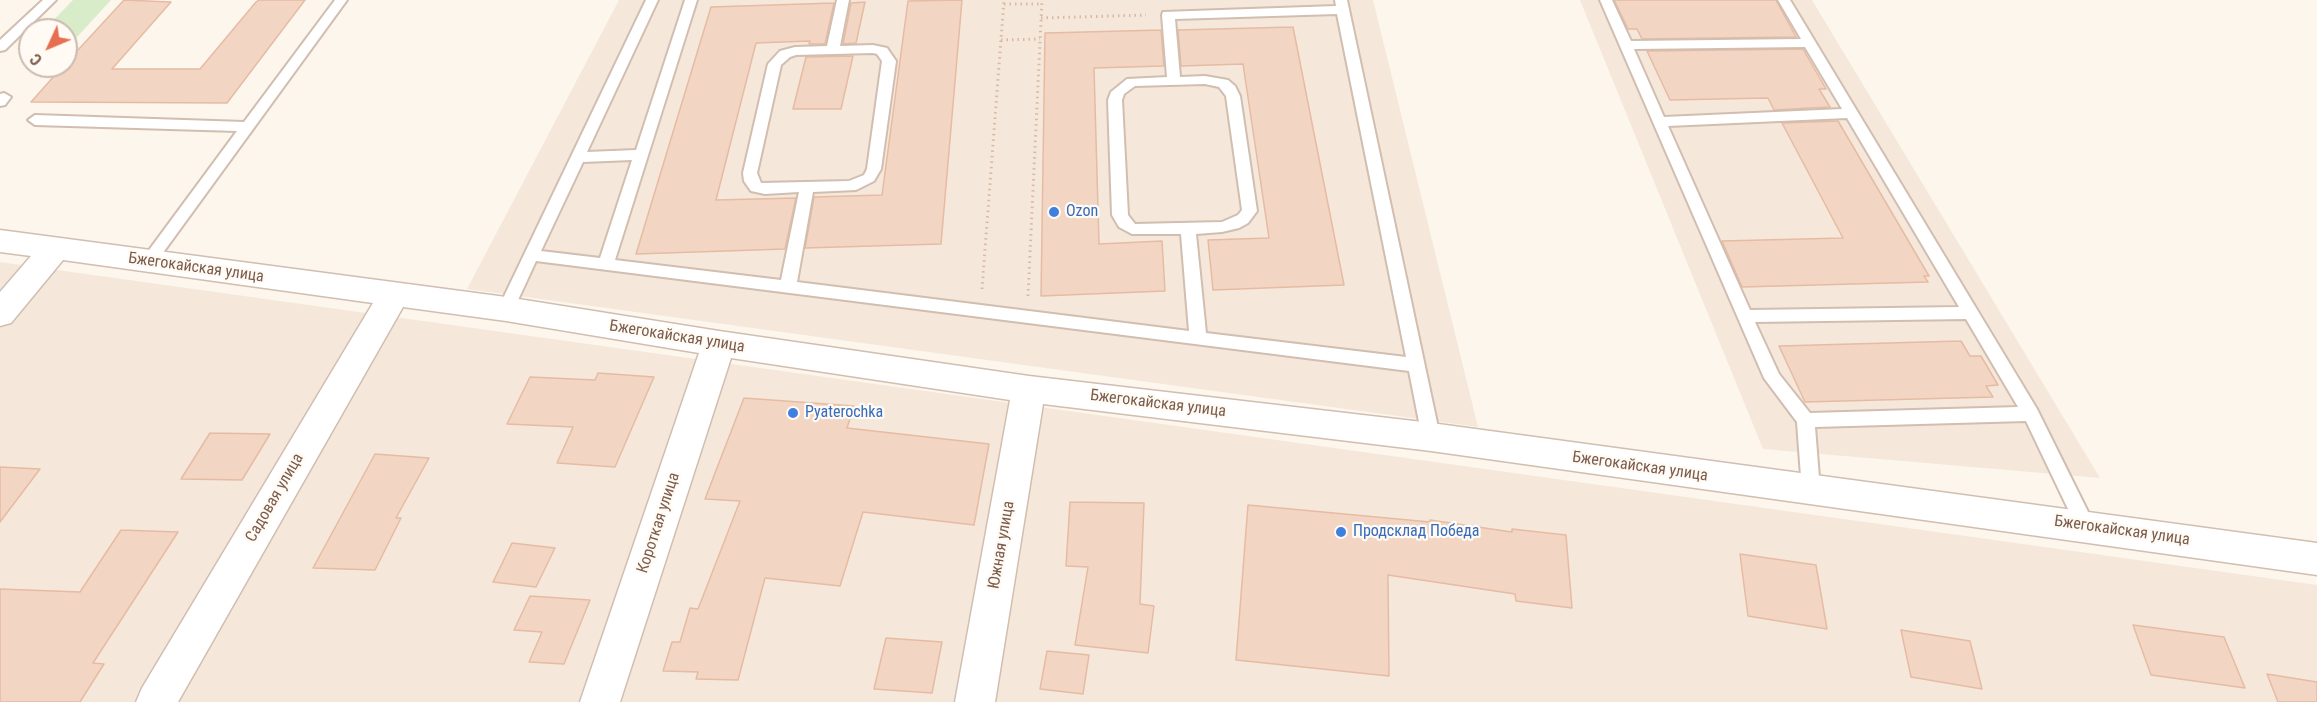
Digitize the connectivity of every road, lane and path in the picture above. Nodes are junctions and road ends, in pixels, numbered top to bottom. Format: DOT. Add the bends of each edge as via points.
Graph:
graph roads {
  1 [pos="50,0"];
  2 [pos="341,0"];
  3 [pos="652,0"];
  4 [pos="691,0"];
  5 [pos="843,0"];
  6 [pos="1606,0"];
  7 [pos="1784,0"];
  8 [pos="1004,2"];
  9 [pos="1042,2"];
  10 [pos="1341,5"];
  11 [pos="1168,15"];
  12 [pos="1041,18"];
  13 [pos="1040,39"];
  14 [pos="1001,40"];
  15 [pos="1810,43"];
  16 [pos="1626,45"];
  17 [pos="0,47"];
  18 [pos="833,50"];
  19 [pos="1174,81"];
  20 [pos="1851,112"];
  21 [pos="35,120"];
  22 [pos="1659,122"];
  23 [pos="248,127"];
  24 [pos="641,155"];
  25 [pos="577,157"];
  26 [pos="807,187"];
  27 [pos="1188,229"];
  28 [pos="0,241"];
  29 [pos="55,249"];
  30 [pos="531,255"];
  31 [pos="149,261"];
  32 [pos="606,265"];
  33 [pos="788,287"];
  34 [pos="394,294"];
  35 [pos="506,309"];
  36 [pos="980,310"];
  37 [pos="1971,312"];
  38 [pos="0,314"];
  39 [pos="1027,316"];
  40 [pos="1745,316"];
  41 [pos="1198,336"];
  42 [pos="719,344"];
  43 [pos="1416,365"];
  44 [pos="1029,389"];
  45 [pos="2031,414"];
  46 [pos="1806,420"];
  47 [pos="1431,438"];
  48 [pos="1811,490"];
  49 [pos="2086,526"];
  50 [pos="2317,559"];
  51 [pos="156,702"];
  52 [pos="600,702"];
  53 [pos="975,702"];
  1 -- 17 [label="lane"];
  2 -- 23 [label="lane"];
  3 -- 25 [label="lane"];
  4 -- 24 [label="lane"];
  5 -- 18 [label="lane"];
  6 -- 16 [label="lane"];
  7 -- 15 [label="lane"];
  8 -- 9 [label="path"];
  8 -- 14 [label="path"];
  9 -- 12 [label="path"];
  10 -- 11 [label="lane"];
  10 -- 43 [label="lane"];
  11 -- 12 [label="path"];
  11 -- 19 [label="lane"];
  12 -- 13 [label="path"];
  13 -- 14 [label="path"];
  13 -- 39 [label="path"];
  14 -- 36 [label="path"];
  15 -- 16 [label="lane"];
  15 -- 20 [label="lane"];
  16 -- 22 [label="lane"];
  18 -- 26 [label="lane" via="795,51 775,64 750,173 756,187"];
  18 -- 26 [label="lane" via="873,49 882,51 889,61 874,169 861,184"];
  19 -- 27 [label="lane" via="1204,80 1223,83 1230,89 1250,211 1234,224"];
  19 -- 27 [label="lane" via="1132,82 1118,92 1115,100 1120,215 1132,229"];
  20 -- 22 [label="lane"];
  20 -- 37 [label="lane"];
  21 -- 23 [label="lane"];
  22 -- 40 [label="lane"];
  23 -- 31 [label="lane"];
  24 -- 25 [label="lane"];
  24 -- 32 [label="lane"];
  25 -- 30 [label="lane"];
  26 -- 33 [label="lane"];
  27 -- 41 [label="lane"];
  28 -- 29 [label="street, Бжегокайская улица"];
  29 -- 31 [label="street, Бжегокайская улица"];
  29 -- 38 [label="street"];
  30 -- 32 [label="lane"];
  30 -- 35 [label="lane"];
  31 -- 34 [label="street, Бжегокайская улица"];
  32 -- 33 [label="lane"];
  33 -- 36 [label="lane"];
  34 -- 35 [label="street, Бжегокайская улица"];
  34 -- 51 [label="street, Садовая улица"];
  35 -- 42 [label="street, Бжегокайская улица"];
  36 -- 39 [label="lane"];
  37 -- 40 [label="lane"];
  37 -- 45 [label="lane"];
  39 -- 41 [label="lane"];
  40 -- 46 [label="lane" via="1772,378"];
  41 -- 43 [label="lane"];
  42 -- 44 [label="street, Бжегокайская улица"];
  42 -- 52 [label="street, Короткая улица"];
  43 -- 47 [label="lane"];
  44 -- 47 [label="street, Бжегокайская улица"];
  44 -- 53 [label="street, Южная улица"];
  45 -- 46 [label="lane"];
  45 -- 49 [label="lane"];
  46 -- 48 [label="lane"];
  47 -- 48 [label="street, Бжегокайская улица"];
  48 -- 49 [label="street, Бжегокайская улица"];
  49 -- 50 [label="street, Бжегокайская улица"];
}
